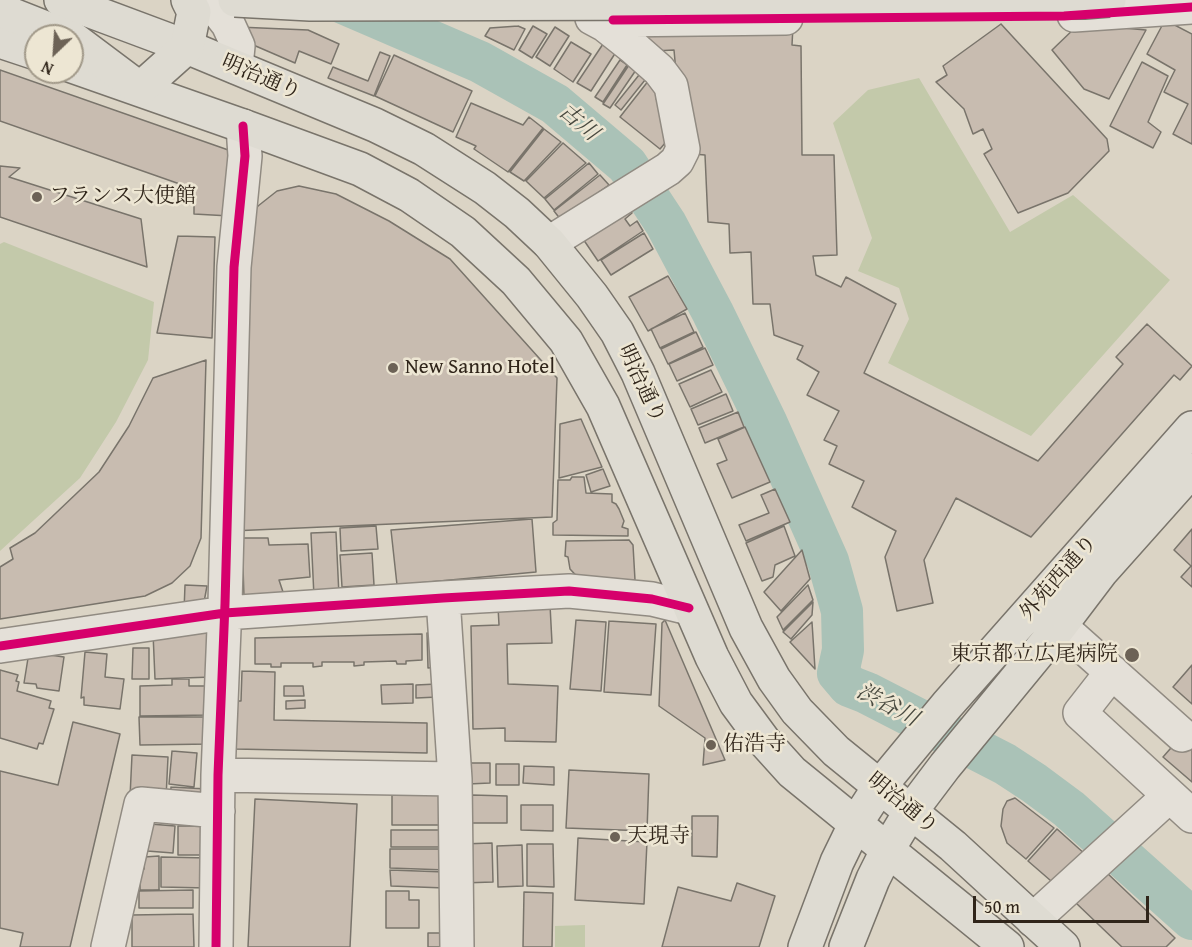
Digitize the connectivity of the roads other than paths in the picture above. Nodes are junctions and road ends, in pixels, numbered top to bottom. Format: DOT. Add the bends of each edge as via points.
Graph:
graph roads {
  1 [pos="61,0"];
  2 [pos="188,0"];
  3 [pos="209,0"];
  4 [pos="235,0"];
  5 [pos="555,0"];
  6 [pos="640,0"];
  7 [pos="1109,0"];
  8 [pos="1192,7"];
  9 [pos="0,10"];
  10 [pos="609,23"];
  11 [pos="28,24"];
  12 [pos="0,41"];
  13 [pos="186,47"];
  14 [pos="24,49"];
  15 [pos="84,53"];
  16 [pos="236,68"];
  17 [pos="140,89"];
  18 [pos="243,126"];
  19 [pos="549,243"];
  20 [pos="1192,428"];
  21 [pos="1192,470"];
  22 [pos="443,598"];
  23 [pos="689,608"];
  24 [pos="225,613"];
  25 [pos="1060,626"];
  26 [pos="0,646"];
  27 [pos="1112,672"];
  28 [pos="1182,735"];
  29 [pos="218,776"];
  30 [pos="455,779"];
  31 [pos="880,786"];
  32 [pos="1181,806"];
  33 [pos="218,811"];
  34 [pos="911,811"];
  35 [pos="856,823"];
  36 [pos="888,849"];
  37 [pos="1033,920"];
  38 [pos="108,947"];
  39 [pos="216,947"];
  40 [pos="457,947"];
  41 [pos="805,947"];
  42 [pos="846,947"];
  43 [pos="1007,947"];
  44 [pos="1063,947"];
  1 -- 13 [label="main road, 明治通り"];
  2 -- 13 [label="main road" via="194,12"];
  3 -- 16 [label="street" via="228,24 238,46"];
  4 -- 7 [label="main road, bridge" via="310,4"];
  5 -- 10 [label="street"];
  6 -- 10 [label="street"];
  8 -- 10 [label="street" via="1064,16"];
  9 -- 11 [label="main road, 明治通り"];
  10 -- 19 [label="street" via="671,86 683,149 668,169"];
  12 -- 14 [label="main road"];
  13 -- 16 [label="main road, 明治通り"];
  13 -- 17 [label="main road"];
  15 -- 17 [label="main road, 明治通り"];
  16 -- 18 [label="main road"];
  16 -- 19 [label="main road, 明治通り" via="424,149 485,188"];
  17 -- 18 [label="main road, 明治通り"];
  18 -- 23 [label="main road, 明治通り" via="360,169 409,195 463,232 516,281 566,341 603,406"];
  18 -- 24 [label="street" via="245,156 234,267"];
  19 -- 31 [label="main road, 明治通り" via="617,332 746,628 774,679 797,711 836,751"];
  20 -- 31 [label="main road, 外苑西通り"];
  21 -- 25 [label="main road, 外苑西通り" via="1101,572"];
  22 -- 23 [label="street" via="569,591 652,599"];
  22 -- 24 [label="street"];
  22 -- 30 [label="street"];
  23 -- 35 [label="main road, 明治通り" via="736,703 764,741 792,772"];
  24 -- 26 [label="street"];
  24 -- 29 [label="street"];
  25 -- 27 [label="street"];
  25 -- 34 [label="main road, 外苑西通り"];
  27 -- 28 [label="street"];
  27 -- 32 [label="street" via="1080,713"];
  29 -- 30 [label="street"];
  29 -- 33 [label="street"];
  30 -- 40 [label="street"];
  31 -- 34 [label="main road, 明治通り"];
  31 -- 35 [label="main road, 外苑西通り"];
  32 -- 37 [label="street" via="1128,833"];
  33 -- 38 [label="street" via="141,804"];
  33 -- 39 [label="street"];
  34 -- 36 [label="main road, 外苑西通り"];
  34 -- 37 [label="main road, 明治通り"];
  35 -- 36 [label="main road, 明治通り"];
  35 -- 41 [label="main road, 外苑西通り"];
  36 -- 42 [label="main road, 外苑西通り"];
  36 -- 43 [label="main road, 明治通り"];
  37 -- 44 [label="main road, 明治通り"];
}
